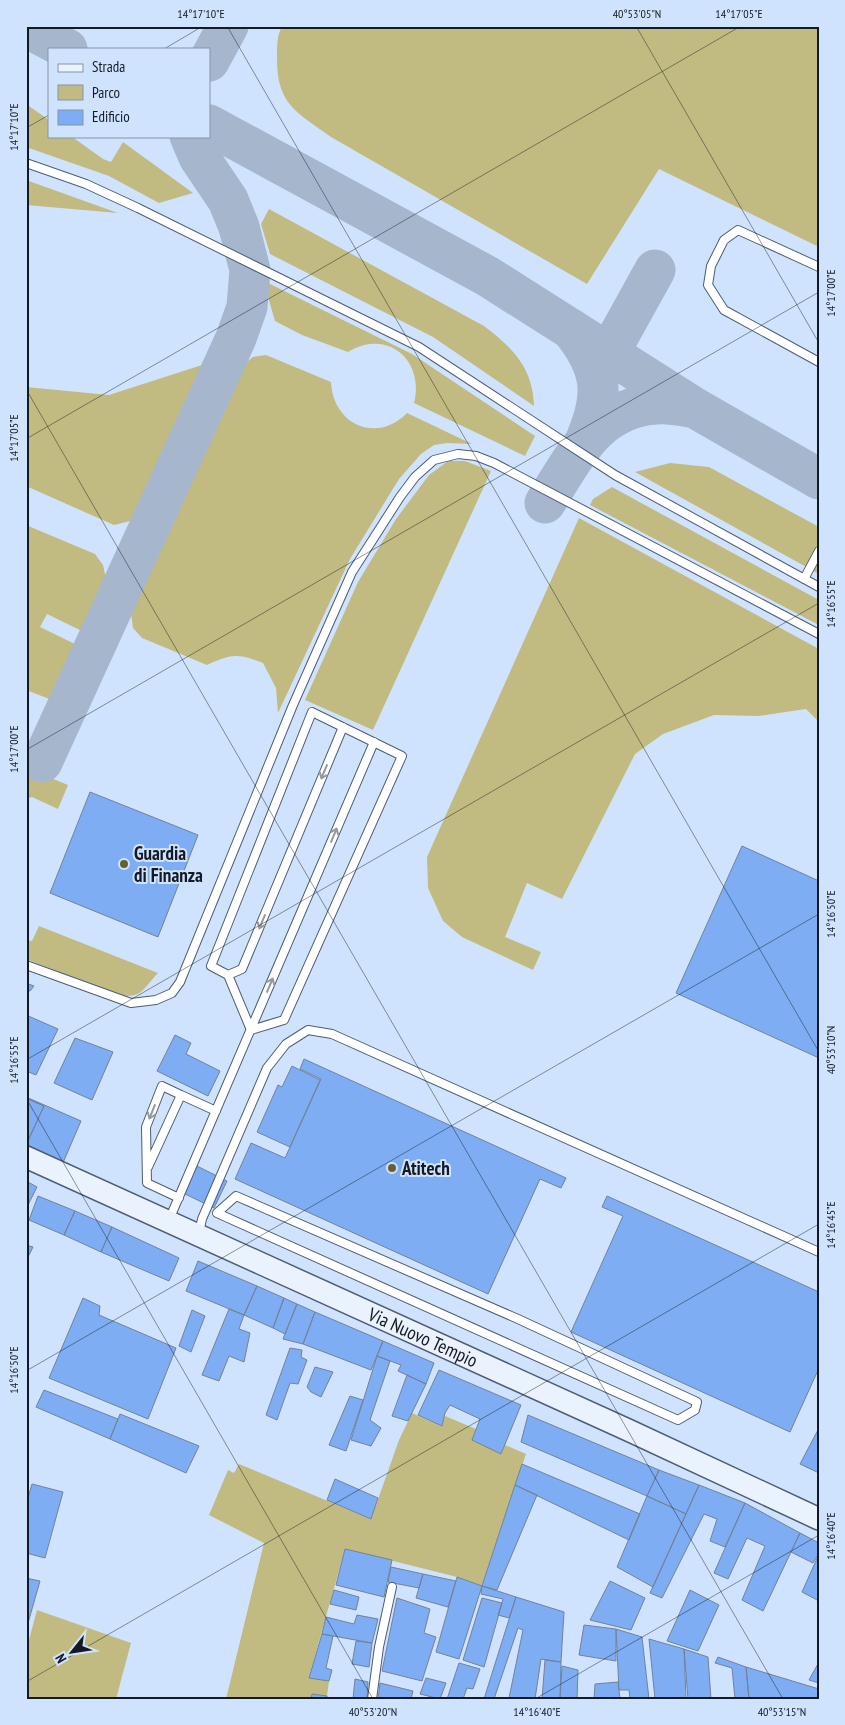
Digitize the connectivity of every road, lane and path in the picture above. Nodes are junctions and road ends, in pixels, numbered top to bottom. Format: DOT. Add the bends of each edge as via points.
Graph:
graph roads {
  1 [pos="26,163"];
  2 [pos="819,267"];
  3 [pos="819,362"];
  4 [pos="819,551"];
  5 [pos="804,578"];
  6 [pos="819,587"];
  7 [pos="819,634"];
  8 [pos="343,727"];
  9 [pos="374,742"];
  10 [pos="26,965"];
  11 [pos="228,975"];
  12 [pos="251,1030"];
  13 [pos="181,1095"];
  14 [pos="216,1111"];
  15 [pos="26,1157"];
  16 [pos="147,1170"];
  17 [pos="179,1198"];
  18 [pos="217,1214"];
  19 [pos="168,1222"];
  20 [pos="200,1227"];
  21 [pos="819,1252"];
  22 [pos="819,1519"];
  23 [pos="392,1587"];
  24 [pos="372,1699"];
  1 -- 5 [label="lane" via="86,184 138,208 420,347 615,475"];
  2 -- 3 [label="lane" via="738,230 724,240 710,266 708,285 724,310"];
  4 -- 5 [label="lane"];
  5 -- 6 [label="lane"];
  7 -- 10 [label="lane" via="494,463 458,454 434,460 400,497 352,572 293,705 180,982 172,993 156,1000 131,1003"];
  8 -- 9 [label="lane"];
  8 -- 11 [label="lane, one-way" via="242,969"];
  8 -- 11 [label="lane" via="312,712 211,966"];
  12 -- 9 [label="lane, one-way"];
  9 -- 12 [label="lane" via="402,756 284,1020"];
  11 -- 12 [label="lane"];
  12 -- 14 [label="lane"];
  13 -- 14 [label="lane"];
  13 -- 16 [label="lane"];
  13 -- 16 [label="lane, one-way" via="162,1086 146,1127"];
  14 -- 17 [label="lane"];
  15 -- 19 [label="street, Via Nuovo Tempio"];
  16 -- 17 [label="lane" via="147,1183"];
  17 -- 19 [label="lane"];
  18 -- 18 [label="lane" via="678,1420 695,1410 697,1402 518,1319 236,1196"];
  18 -- 20 [label="lane"];
  19 -- 20 [label="street, Via Nuovo Tempio"];
  20 -- 21 [label="lane" via="267,1068 286,1044 308,1030 332,1034"];
  20 -- 22 [label="street, Via Nuovo Tempio"];
  23 -- 24 [label="lane"];
}
